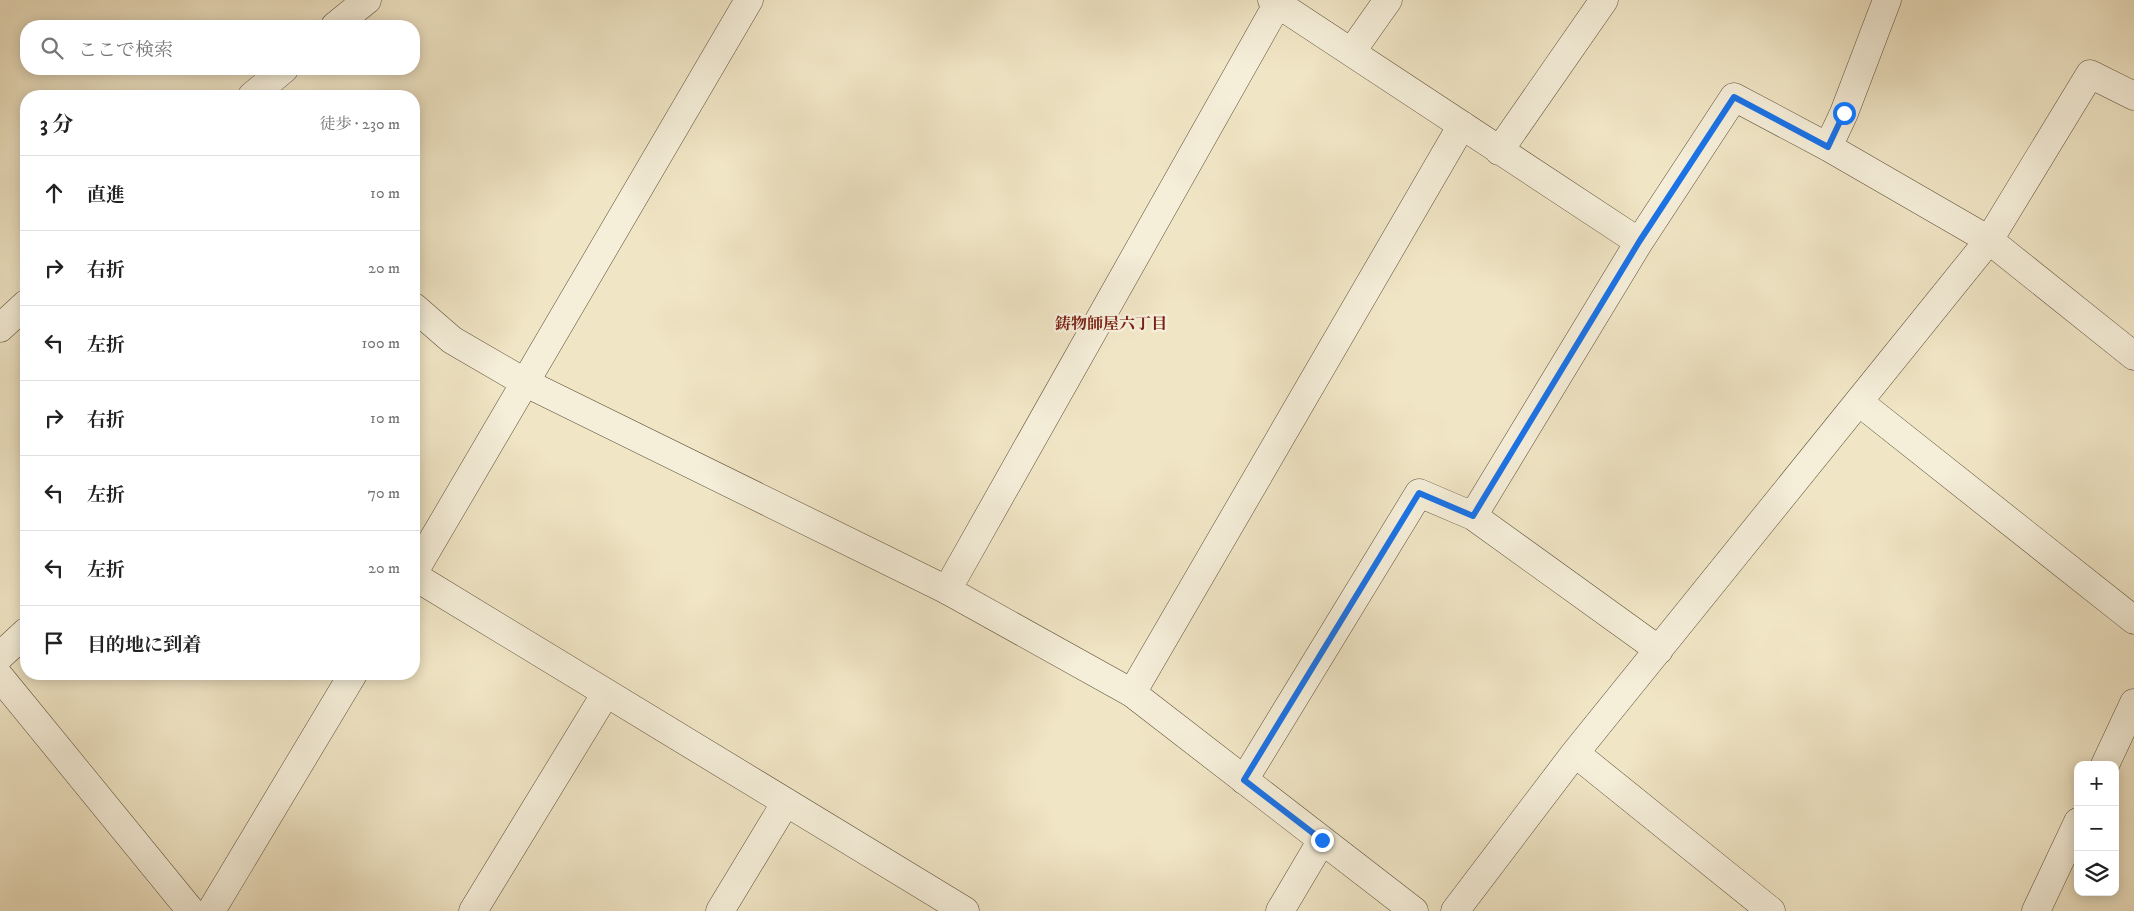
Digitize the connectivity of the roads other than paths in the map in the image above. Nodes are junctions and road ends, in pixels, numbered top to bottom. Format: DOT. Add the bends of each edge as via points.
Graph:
graph roads {
  1 [pos="367,0"];
  2 [pos="749,0"];
  3 [pos="1388,0"];
  4 [pos="1604,0"];
  5 [pos="1886,0"];
  6 [pos="1275,2"];
  7 [pos="342,20"];
  8 [pos="1352,51"];
  9 [pos="277,75"];
  10 [pos="259,90"];
  11 [pos="2134,96"];
  12 [pos="1462,124"];
  13 [pos="1828,147"];
  14 [pos="1499,152"];
  15 [pos="1989,240"];
  16 [pos="1639,242"];
  17 [pos="20,310"];
  18 [pos="420,312"];
  19 [pos="0,328"];
  20 [pos="2134,356"];
  21 [pos="526,383"];
  22 [pos="1859,402"];
  23 [pos="1473,516"];
  24 [pos="420,562"];
  25 [pos="420,580"];
  26 [pos="946,590"];
  27 [pos="2134,620"];
  28 [pos="20,638"];
  29 [pos="1659,650"];
  30 [pos="0,656"];
  31 [pos="0,677"];
  32 [pos="349,680"];
  33 [pos="606,693"];
  34 [pos="1132,693"];
  35 [pos="2134,703"];
  36 [pos="1575,753"];
  37 [pos="2107,761"];
  38 [pos="1244,780"];
  39 [pos="786,802"];
  40 [pos="2074,830"];
  41 [pos="1322,840"];
  42 [pos="190,911"];
  43 [pos="211,911"];
  44 [pos="473,911"];
  45 [pos="720,911"];
  46 [pos="964,911"];
  47 [pos="1280,911"];
  48 [pos="1414,911"];
  49 [pos="1455,911"];
  50 [pos="1771,911"];
  51 [pos="2036,911"];
  1 -- 7 [label="street"];
  2 -- 21 [label="street"];
  3 -- 8 [label="street"];
  4 -- 14 [label="street"];
  5 -- 13 [label="street"];
  6 -- 8 [label="street"];
  6 -- 26 [label="street"];
  8 -- 12 [label="street"];
  9 -- 10 [label="street"];
  11 -- 15 [label="street" via="2090,74"];
  12 -- 14 [label="street"];
  12 -- 34 [label="street"];
  13 -- 15 [label="street"];
  13 -- 16 [label="street" via="1734,97"];
  14 -- 16 [label="street"];
  15 -- 20 [label="street"];
  15 -- 22 [label="street"];
  16 -- 23 [label="street"];
  17 -- 19 [label="street"];
  18 -- 21 [label="street" via="452,340"];
  21 -- 24 [label="street"];
  21 -- 26 [label="street"];
  22 -- 27 [label="street"];
  22 -- 29 [label="street"];
  23 -- 29 [label="street"];
  23 -- 38 [label="street" via="1419,493"];
  25 -- 33 [label="street"];
  26 -- 34 [label="street"];
  28 -- 30 [label="street"];
  29 -- 36 [label="street"];
  31 -- 42 [label="street"];
  32 -- 43 [label="street"];
  33 -- 39 [label="street"];
  33 -- 44 [label="street"];
  34 -- 38 [label="street"];
  35 -- 37 [label="street"];
  36 -- 49 [label="street"];
  36 -- 50 [label="street"];
  38 -- 41 [label="street"];
  39 -- 45 [label="street"];
  39 -- 46 [label="street"];
  40 -- 51 [label="street"];
  41 -- 47 [label="street"];
  41 -- 48 [label="street"];
}
